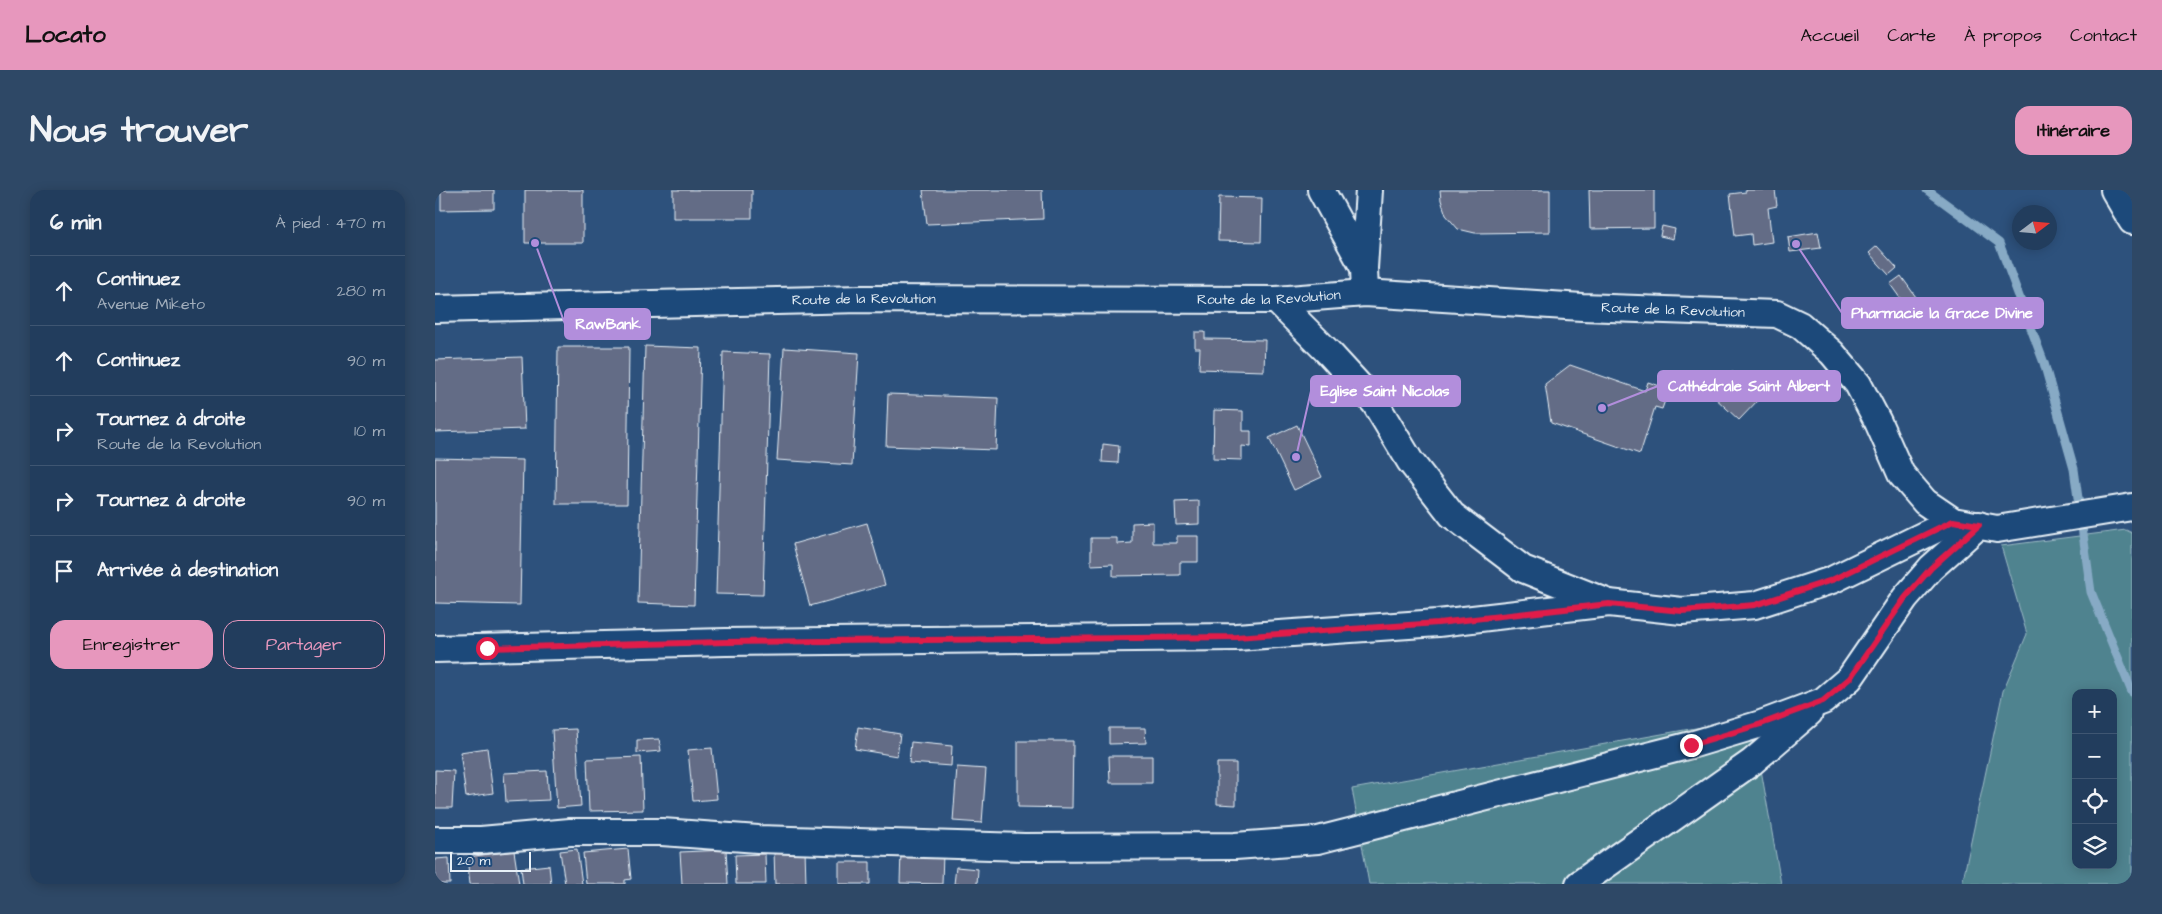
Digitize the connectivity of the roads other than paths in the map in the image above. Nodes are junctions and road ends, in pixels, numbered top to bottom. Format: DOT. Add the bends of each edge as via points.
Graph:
graph roads {
  1 [pos="1321,190"];
  2 [pos="1369,190"];
  3 [pos="2114,190"];
  4 [pos="2132,221"];
  5 [pos="1364,281"];
  6 [pos="1276,300"];
  7 [pos="435,309"];
  8 [pos="2132,506"];
  9 [pos="1953,521"];
  10 [pos="1988,527"];
  11 [pos="1609,604"];
  12 [pos="435,649"];
  13 [pos="1823,701"];
  14 [pos="435,840"];
  15 [pos="1579,884"];
  1 -- 5 [label="street"];
  2 -- 5 [label="street"];
  3 -- 4 [label="street"];
  5 -- 6 [label="street, Route de la Revolution"];
  5 -- 9 [label="street, Route de la Revolution" via="1582,307 1777,314 1800,325 1832,352 1858,384 1901,474 1925,502"];
  6 -- 7 [label="street, Route de la Revolution" via="861,299"];
  6 -- 11 [label="street" via="1375,403 1411,461 1452,516 1523,569"];
  8 -- 10 [label="street"];
  9 -- 10 [label="street, Route de la Revolution"];
  9 -- 11 [label="street" via="1832,580 1755,605 1682,611"];
  10 -- 13 [label="street" via="1931,568 1905,598 1850,678"];
  11 -- 12 [label="street" via="1438,623 1236,637 726,642"];
  13 -- 14 [label="street" via="1691,745 1318,840 1235,846 1024,846 758,839 662,832 570,832 481,840"];
  13 -- 15 [label="street" via="1752,762"];
}
